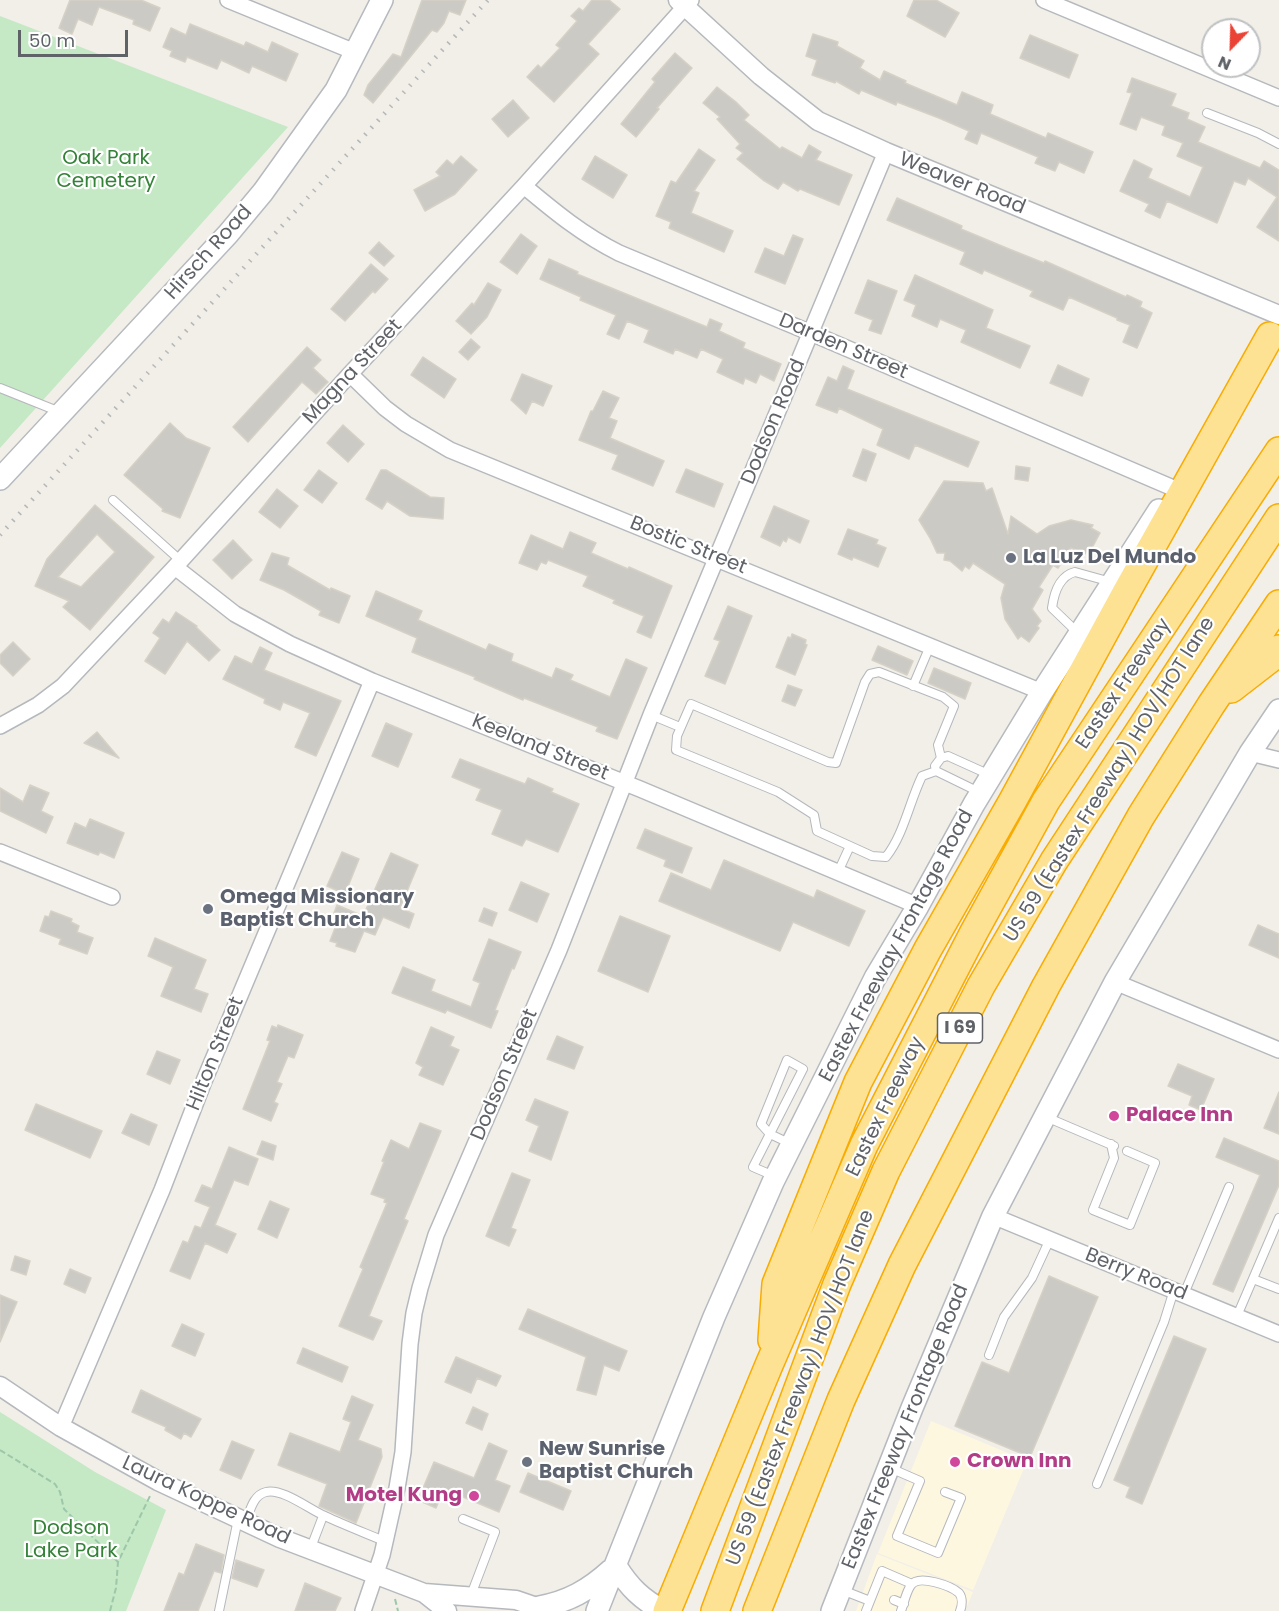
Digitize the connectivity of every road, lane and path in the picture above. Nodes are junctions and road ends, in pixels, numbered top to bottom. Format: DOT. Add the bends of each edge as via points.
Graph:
graph roads {
  1 [pos="228,0"];
  2 [pos="382,0"];
  3 [pos="1044,0"];
  4 [pos="685,2"];
  5 [pos="355,52"];
  6 [pos="1279,98"];
  7 [pos="1207,113"];
  8 [pos="1279,144"];
  9 [pos="886,152"];
  10 [pos="524,186"];
  11 [pos="1276,324"];
  12 [pos="811,333"];
  13 [pos="350,374"];
  14 [pos="0,388"];
  15 [pos="62,412"];
  16 [pos="1279,451"];
  17 [pos="0,479"];
  18 [pos="1173,488"];
  19 [pos="113,500"];
  20 [pos="1279,518"];
  21 [pos="717,558"];
  22 [pos="178,564"];
  23 [pos="1112,582"];
  24 [pos="1279,604"];
  25 [pos="1080,634"];
  26 [pos="930,646"];
  27 [pos="1279,649"];
  28 [pos="372,681"];
  29 [pos="913,686"];
  30 [pos="1042,692"];
  31 [pos="1211,705"];
  32 [pos="1279,710"];
  33 [pos="651,715"];
  34 [pos="0,726"];
  35 [pos="680,727"];
  36 [pos="1250,753"];
  37 [pos="941,758"];
  38 [pos="1279,760"];
  39 [pos="936,771"];
  40 [pos="624,783"];
  41 [pos="986,784"];
  42 [pos="850,846"];
  43 [pos="0,852"];
  44 [pos="838,872"];
  45 [pos="112,897"];
  46 [pos="918,906"];
  47 [pos="1115,982"];
  48 [pos="1279,1050"];
  49 [pos="1045,1117"];
  50 [pos="770,1134"];
  51 [pos="792,1144"];
  52 [pos="1127,1151"];
  53 [pos="776,1177"];
  54 [pos="1229,1186"];
  55 [pos="993,1216"];
  56 [pos="1279,1218"];
  57 [pos="1050,1239"];
  58 [pos="1253,1279"];
  59 [pos="1279,1289"];
  60 [pos="1179,1292"];
  61 [pos="1237,1316"];
  62 [pos="1279,1334"];
  63 [pos="989,1355"];
  64 [pos="769,1365"];
  65 [pos="0,1386"];
  66 [pos="61,1427"];
  67 [pos="0,1450"];
  68 [pos="888,1468"];
  69 [pos="158,1481"];
  70 [pos="920,1481"];
  71 [pos="928,1484"];
  72 [pos="1097,1484"];
  73 [pos="945,1492"];
  74 [pos="323,1516"];
  75 [pos="463,1520"];
  76 [pos="241,1521"];
  77 [pos="384,1541"];
  78 [pos="310,1550"];
  79 [pos="118,1562"];
  80 [pos="616,1566"];
  81 [pos="375,1576"];
  82 [pos="912,1584"];
  83 [pos="840,1590"];
  84 [pos="394,1594"];
  85 [pos="471,1596"];
  86 [pos="894,1600"];
  87 [pos="870,1601"];
  88 [pos="433,1604"];
  89 [pos="760,1604"];
  90 [pos="902,1608"];
  91 [pos="544,1609"];
  92 [pos="110,1611"];
  93 [pos="219,1611"];
  94 [pos="363,1611"];
  95 [pos="398,1611"];
  96 [pos="597,1611"];
  97 [pos="666,1611"];
  98 [pos="714,1611"];
  99 [pos="832,1611"];
  100 [pos="866,1611"];
  101 [pos="960,1611"];
  1 -- 5 [label="street"];
  2 -- 5 [label="main road, Hirsch Road"];
  3 -- 6 [label="street"];
  4 -- 9 [label="street, Weaver Road" via="792,102 818,121"];
  4 -- 10 [label="street, Magna Street"];
  5 -- 15 [label="main road, Hirsch Road" via="336,90 263,192"];
  7 -- 8 [label="lane"];
  9 -- 11 [label="street, Weaver Road"];
  9 -- 12 [label="street, Dodson Road"];
  10 -- 12 [label="street, Darden Street" via="564,220 619,253"];
  10 -- 13 [label="street, Magna Street"];
  11 -- 18 [label="main road, Eastex Freeway Frontage Road"];
  11 -- 64 [label="highway" via="858,1082 777,1284"];
  12 -- 18 [label="street, Darden Street"];
  12 -- 21 [label="street, Dodson Road"];
  13 -- 21 [label="street, Bostic Street" via="406,424 450,450"];
  13 -- 22 [label="street, Magna Street"];
  14 -- 15 [label="lane"];
  15 -- 17 [label="main road, Hirsch Road"];
  16 -- 64 [label="highway, Eastex Freeway / I 69" via="1046,801 864,1144"];
  18 -- 23 [label="main road, Eastex Freeway Frontage Road"];
  19 -- 22 [label="lane"];
  20 -- 98 [label="highway, US 59 (Eastex Freeway) HOV/HOT lane / I 69" via="1054,861 981,986 886,1172 837,1284"];
  21 -- 26 [label="street, Bostic Street"];
  21 -- 33 [label="street, Dodson Street"];
  22 -- 28 [label="street, Keeland Street" via="235,614"];
  22 -- 34 [label="street, Magna Street" via="63,686"];
  23 -- 25 [label="main road, Eastex Freeway Frontage Road"];
  23 -- 25 [label="lane" via="1075,572 1064,578 1054,592 1052,608"];
  24 -- 31 [label="highway"];
  25 -- 30 [label="main road, Eastex Freeway Frontage Road"];
  26 -- 29 [label="lane"];
  26 -- 30 [label="street, Bostic Street"];
  27 -- 31 [label="highway"];
  28 -- 40 [label="street, Keeland Street"];
  28 -- 66 [label="street, Hilton Street"];
  29 -- 35 [label="lane" via="879,672 870,674 836,763 691,704"];
  29 -- 37 [label="lane" via="943,697 954,706 938,745"];
  30 -- 41 [label="main road, Eastex Freeway Frontage Road"];
  31 -- 89 [label="highway" via="1142,816 1046,986 902,1265 841,1400"];
  32 -- 36 [label="main road, Eastex Freeway Frontage Road"];
  33 -- 35 [label="lane"];
  33 -- 40 [label="street, Dodson Street"];
  35 -- 42 [label="lane" via="676,750 778,792 814,815 817,831"];
  36 -- 38 [label="street"];
  36 -- 47 [label="main road, Eastex Freeway Frontage Road"];
  37 -- 39 [label="lane"];
  37 -- 41 [label="lane" via="948,756"];
  39 -- 41 [label="lane"];
  39 -- 42 [label="lane" via="922,776 895,846 886,857 872,856"];
  40 -- 44 [label="street, Keeland Street"];
  40 -- 77 [label="street, Dodson Street" via="558,950 436,1235 414,1313 403,1452"];
  41 -- 46 [label="main road, Eastex Freeway Frontage Road"];
  42 -- 44 [label="lane"];
  43 -- 45 [label="street"];
  44 -- 46 [label="street, Keeland Street"];
  46 -- 51 [label="main road, Eastex Freeway Frontage Road" via="876,978"];
  47 -- 48 [label="street"];
  47 -- 49 [label="main road, Eastex Freeway Frontage Road"];
  49 -- 52 [label="lane" via="1112,1145 1114,1158 1093,1210 1130,1225 1155,1163"];
  49 -- 55 [label="main road, Eastex Freeway Frontage Road"];
  50 -- 50 [label="lane" via="761,1124 786,1060 803,1069"];
  50 -- 51 [label="lane"];
  50 -- 53 [label="lane" via="753,1167"];
  51 -- 53 [label="main road, Eastex Freeway Frontage Road"];
  53 -- 80 [label="main road, Eastex Freeway Frontage Road" via="714,1317"];
  54 -- 60 [label="lane"];
  55 -- 57 [label="street, Berry Road"];
  55 -- 68 [label="main road, Eastex Freeway Frontage Road"];
  56 -- 58 [label="lane"];
  57 -- 60 [label="street, Berry Road"];
  57 -- 63 [label="lane" via="1032,1278 1004,1317"];
  58 -- 59 [label="lane"];
  58 -- 61 [label="lane"];
  60 -- 61 [label="street, Berry Road"];
  60 -- 72 [label="lane"];
  61 -- 62 [label="street, Berry Road"];
  64 -- 97 [label="highway, Eastex Freeway / I 69"];
  65 -- 66 [label="street, Laura Koppe Road"];
  66 -- 69 [label="street, Laura Koppe Road"];
  67 -- 79 [label="path" via="55,1484 64,1509"];
  68 -- 70 [label="lane"];
  68 -- 83 [label="main road, Eastex Freeway Frontage Road"];
  69 -- 76 [label="street, Laura Koppe Road"];
  69 -- 79 [label="path"];
  70 -- 71 [label="lane"];
  70 -- 73 [label="lane" via="897,1536 938,1553 961,1498"];
  74 -- 76 [label="lane" via="303,1502 266,1492 255,1498"];
  74 -- 77 [label="lane"];
  74 -- 78 [label="lane"];
  75 -- 85 [label="lane" via="495,1532"];
  76 -- 78 [label="street, Laura Koppe Road"];
  76 -- 93 [label="lane"];
  77 -- 81 [label="street, Dodson Street"];
  78 -- 81 [label="street, Laura Koppe Road"];
  79 -- 92 [label="path"];
  80 -- 91 [label="main road" via="592,1588"];
  80 -- 96 [label="main road, Eastex Freeway Frontage Road"];
  80 -- 97 [label="main road" via="636,1593"];
  81 -- 88 [label="street, Laura Koppe Road"];
  81 -- 94 [label="street, Dodson Street"];
  82 -- 87 [label="lane" via="882,1571"];
  82 -- 90 [label="lane"];
  82 -- 101 [label="lane" via="928,1580 958,1593 962,1599"];
  83 -- 87 [label="lane"];
  83 -- 99 [label="main road, Eastex Freeway Frontage Road"];
  84 -- 95 [label="path"];
  85 -- 88 [label="street, Laura Koppe Road"];
  85 -- 91 [label="street, Laura Koppe Road" via="516,1600"];
  86 -- 90 [label="lane"];
  87 -- 100 [label="lane"];
}
